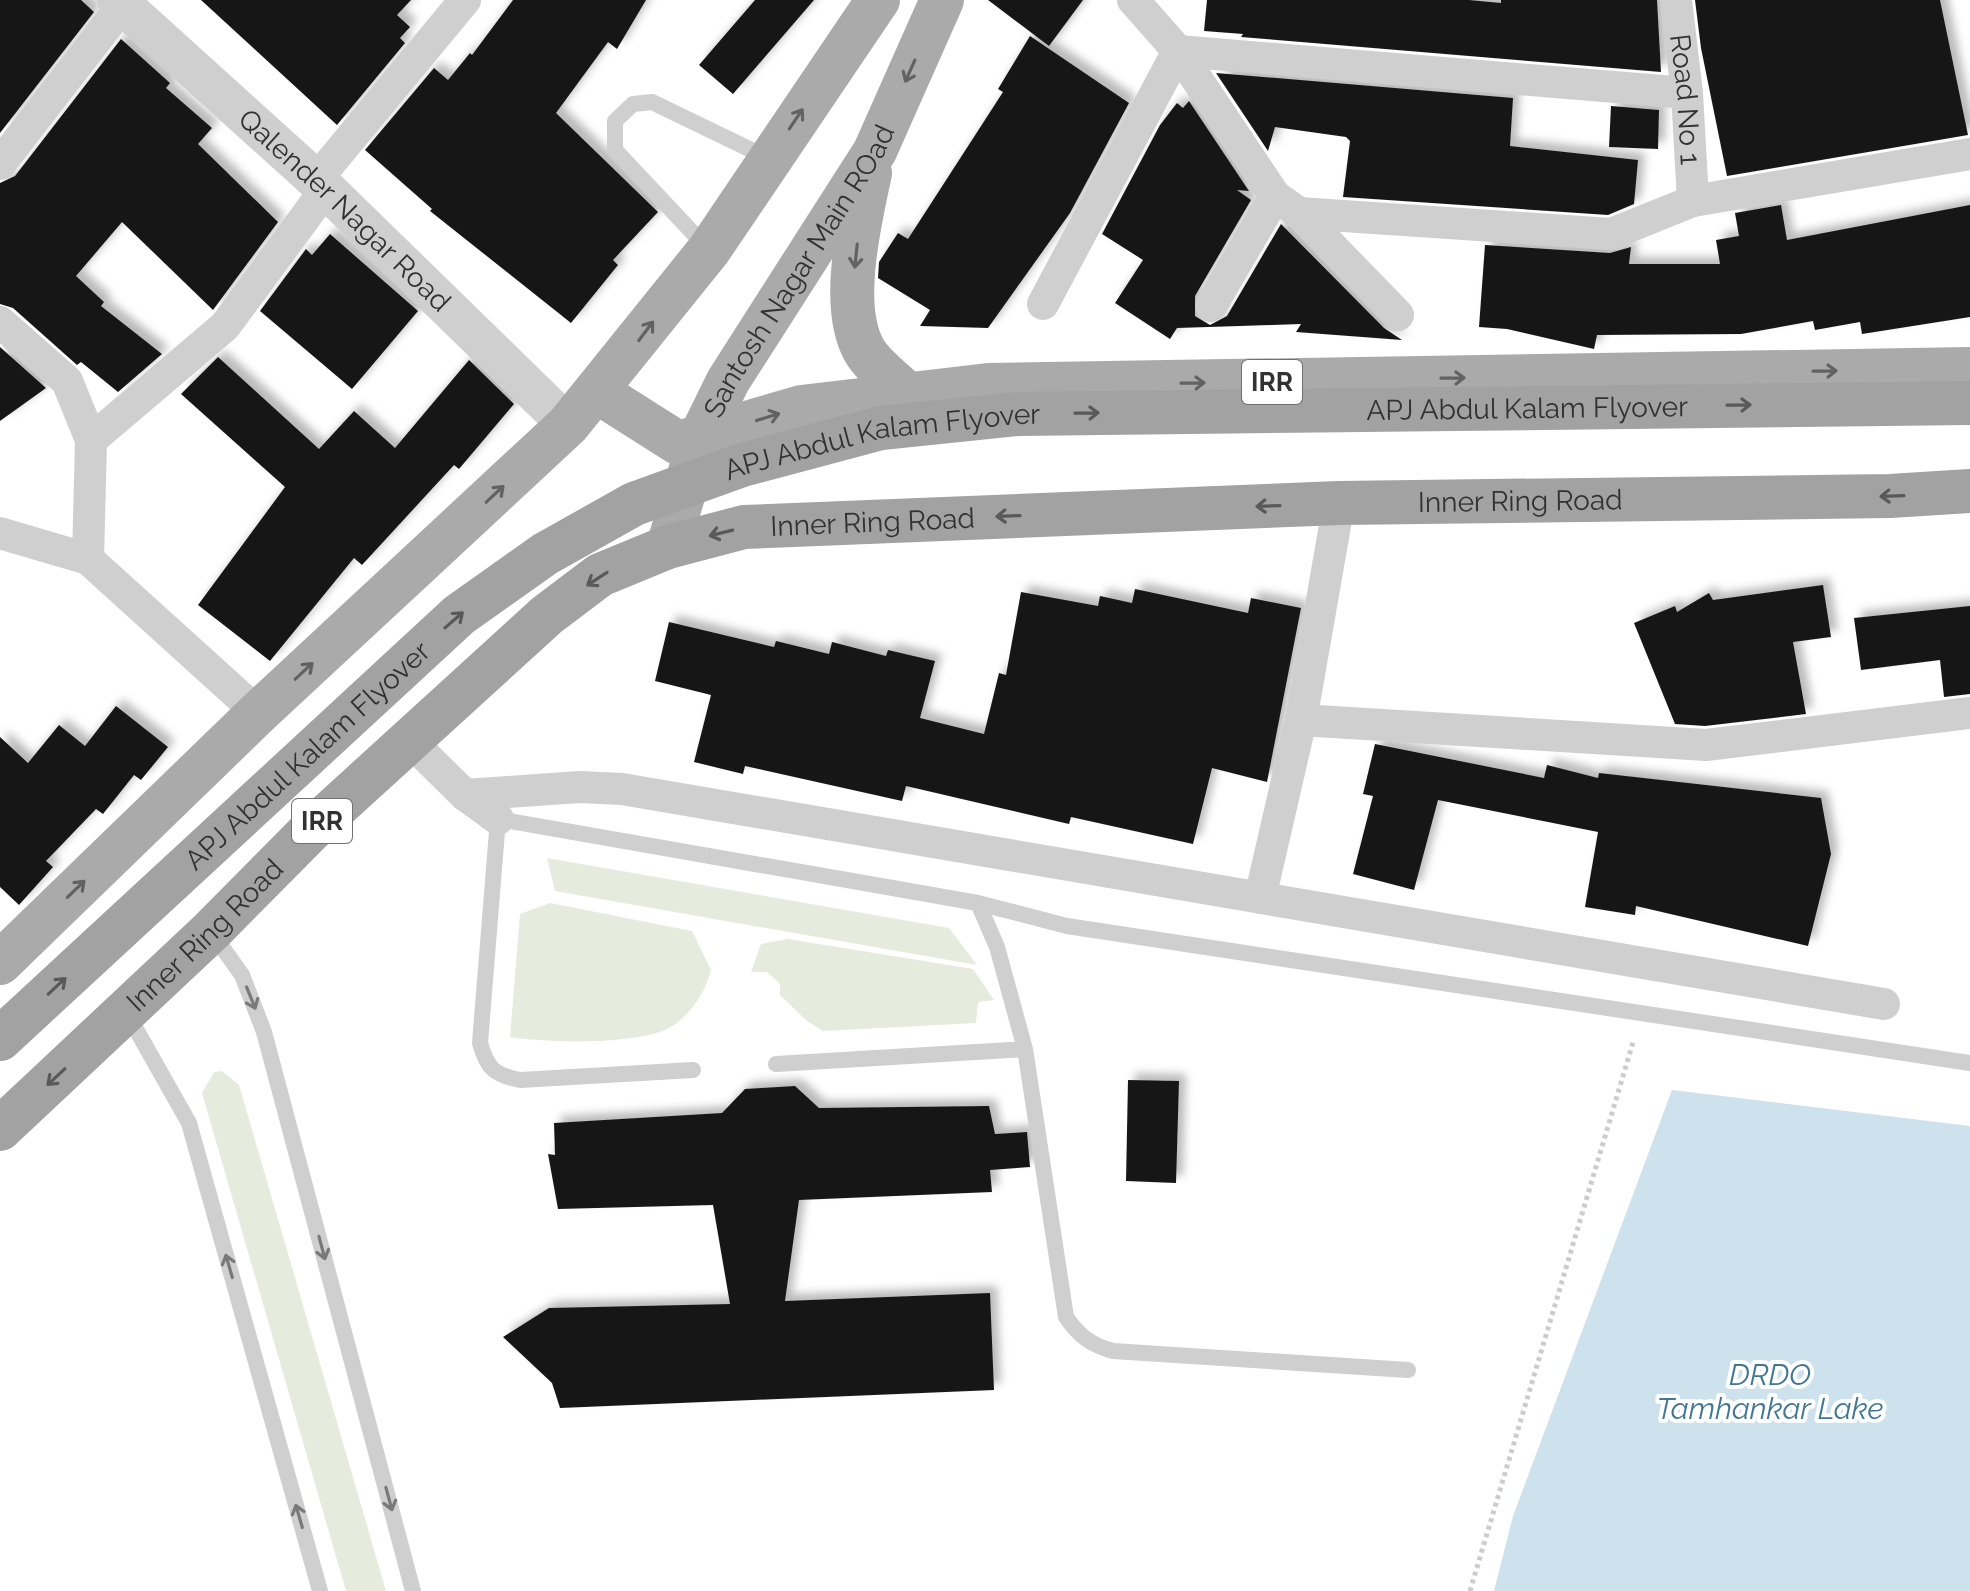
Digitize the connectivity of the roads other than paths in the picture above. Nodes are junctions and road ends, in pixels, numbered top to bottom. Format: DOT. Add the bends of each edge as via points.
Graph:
graph roads {
  1 [pos="465,0"];
  2 [pos="878,0"];
  3 [pos="942,0"];
  4 [pos="1133,0"];
  5 [pos="1676,0"];
  6 [pos="120,2"];
  7 [pos="1178,51"];
  8 [pos="1687,93"];
  9 [pos="875,151"];
  10 [pos="1970,154"];
  11 [pos="770,159"];
  12 [pos="0,164"];
  13 [pos="321,184"];
  14 [pos="1693,201"];
  15 [pos="1287,205"];
  16 [pos="709,250"];
  17 [pos="1043,304"];
  18 [pos="1211,306"];
  19 [pos="1398,315"];
  20 [pos="0,322"];
  21 [pos="1970,369"];
  22 [pos="596,391"];
  23 [pos="907,394"];
  24 [pos="1970,403"];
  25 [pos="568,425"];
  26 [pos="700,438"];
  27 [pos="91,440"];
  28 [pos="1970,491"];
  29 [pos="1339,503"];
  30 [pos="0,533"];
  31 [pos="668,547"];
  32 [pos="88,559"];
  33 [pos="258,713"];
  34 [pos="1970,713"];
  35 [pos="1301,720"];
  36 [pos="411,742"];
  37 [pos="465,795"];
  38 [pos="498,819"];
  39 [pos="1260,898"];
  40 [pos="978,903"];
  41 [pos="211,931"];
  42 [pos="0,963"];
  43 [pos="1884,1004"];
  44 [pos="126,1012"];
  45 [pos="0,1039"];
  46 [pos="1025,1049"];
  47 [pos="1970,1063"];
  48 [pos="776,1064"];
  49 [pos="693,1070"];
  50 [pos="0,1129"];
  51 [pos="1408,1370"];
  52 [pos="320,1591"];
  53 [pos="413,1591"];
  1 -- 13 [label="street"];
  11 -- 2 [label="main road, one-way"];
  3 -- 9 [label="main road, Santosh Nagar Main ROad, one-way"];
  4 -- 7 [label="street"];
  5 -- 8 [label="street, Road No 1"];
  6 -- 12 [label="street"];
  6 -- 13 [label="street, Qalender Nagar Road"];
  7 -- 8 [label="street"];
  7 -- 15 [label="street"];
  7 -- 17 [label="street"];
  8 -- 14 [label="street, Road No 1"];
  9 -- 23 [label="main road, one-way" via="859,227 853,311 864,350"];
  9 -- 26 [label="main road, Santosh Nagar Main ROad" via="728,381"];
  10 -- 14 [label="street"];
  11 -- 16 [label="main road"];
  11 -- 16 [label="lane" via="652,102 633,104 615,121 615,150"];
  13 -- 25 [label="street, Qalender Nagar Road"];
  13 -- 27 [label="street" via="225,326"];
  14 -- 15 [label="street" via="1611,234"];
  15 -- 18 [label="street"];
  15 -- 19 [label="street"];
  22 -- 16 [label="main road, one-way"];
  20 -- 27 [label="street" via="67,381"];
  23 -- 21 [label="main road, IRR, one-way" via="988,385"];
  22 -- 25 [label="main road"];
  22 -- 26 [label="main road, IRR" via="678,443"];
  26 -- 23 [label="main road, IRR, one-way" via="801,407"];
  45 -- 24 [label="highway, APJ Abdul Kalam Flyover, one-way, bridge" via="459,615 545,554 634,504 742,465 881,428 1018,414"];
  33 -- 25 [label="main road, one-way"];
  26 -- 31 [label="main road, Santosh Nagar Main ROad"];
  27 -- 32 [label="street"];
  28 -- 29 [label="highway, Inner Ring Road / IRR, one-way"];
  29 -- 31 [label="highway, Inner Ring Road / IRR, one-way" via="744,527"];
  29 -- 35 [label="street"];
  30 -- 32 [label="street"];
  31 -- 36 [label="highway, Inner Ring Road / IRR, one-way" via="600,575 536,624"];
  32 -- 33 [label="street"];
  42 -- 33 [label="main road, one-way"];
  34 -- 35 [label="street" via="1706,745"];
  35 -- 39 [label="street"];
  36 -- 37 [label="street"];
  36 -- 41 [label="highway, Inner Ring Road / IRR" via="310,831"];
  37 -- 38 [label="street"];
  37 -- 39 [label="street" via="622,789"];
  38 -- 40 [label="lane"];
  38 -- 49 [label="lane" via="480,1043 485,1062 496,1075 520,1080"];
  39 -- 43 [label="street"];
  40 -- 46 [label="lane" via="997,947"];
  40 -- 47 [label="lane" via="1067,926"];
  41 -- 44 [label="highway, Inner Ring Road / IRR"];
  41 -- 53 [label="lane, one-way" via="242,975 264,1032"];
  44 -- 50 [label="highway, Inner Ring Road / IRR, one-way"];
  52 -- 44 [label="lane, one-way" via="189,1123"];
  46 -- 48 [label="lane"];
  46 -- 51 [label="lane" via="1066,1317 1078,1334 1113,1351"];
}
